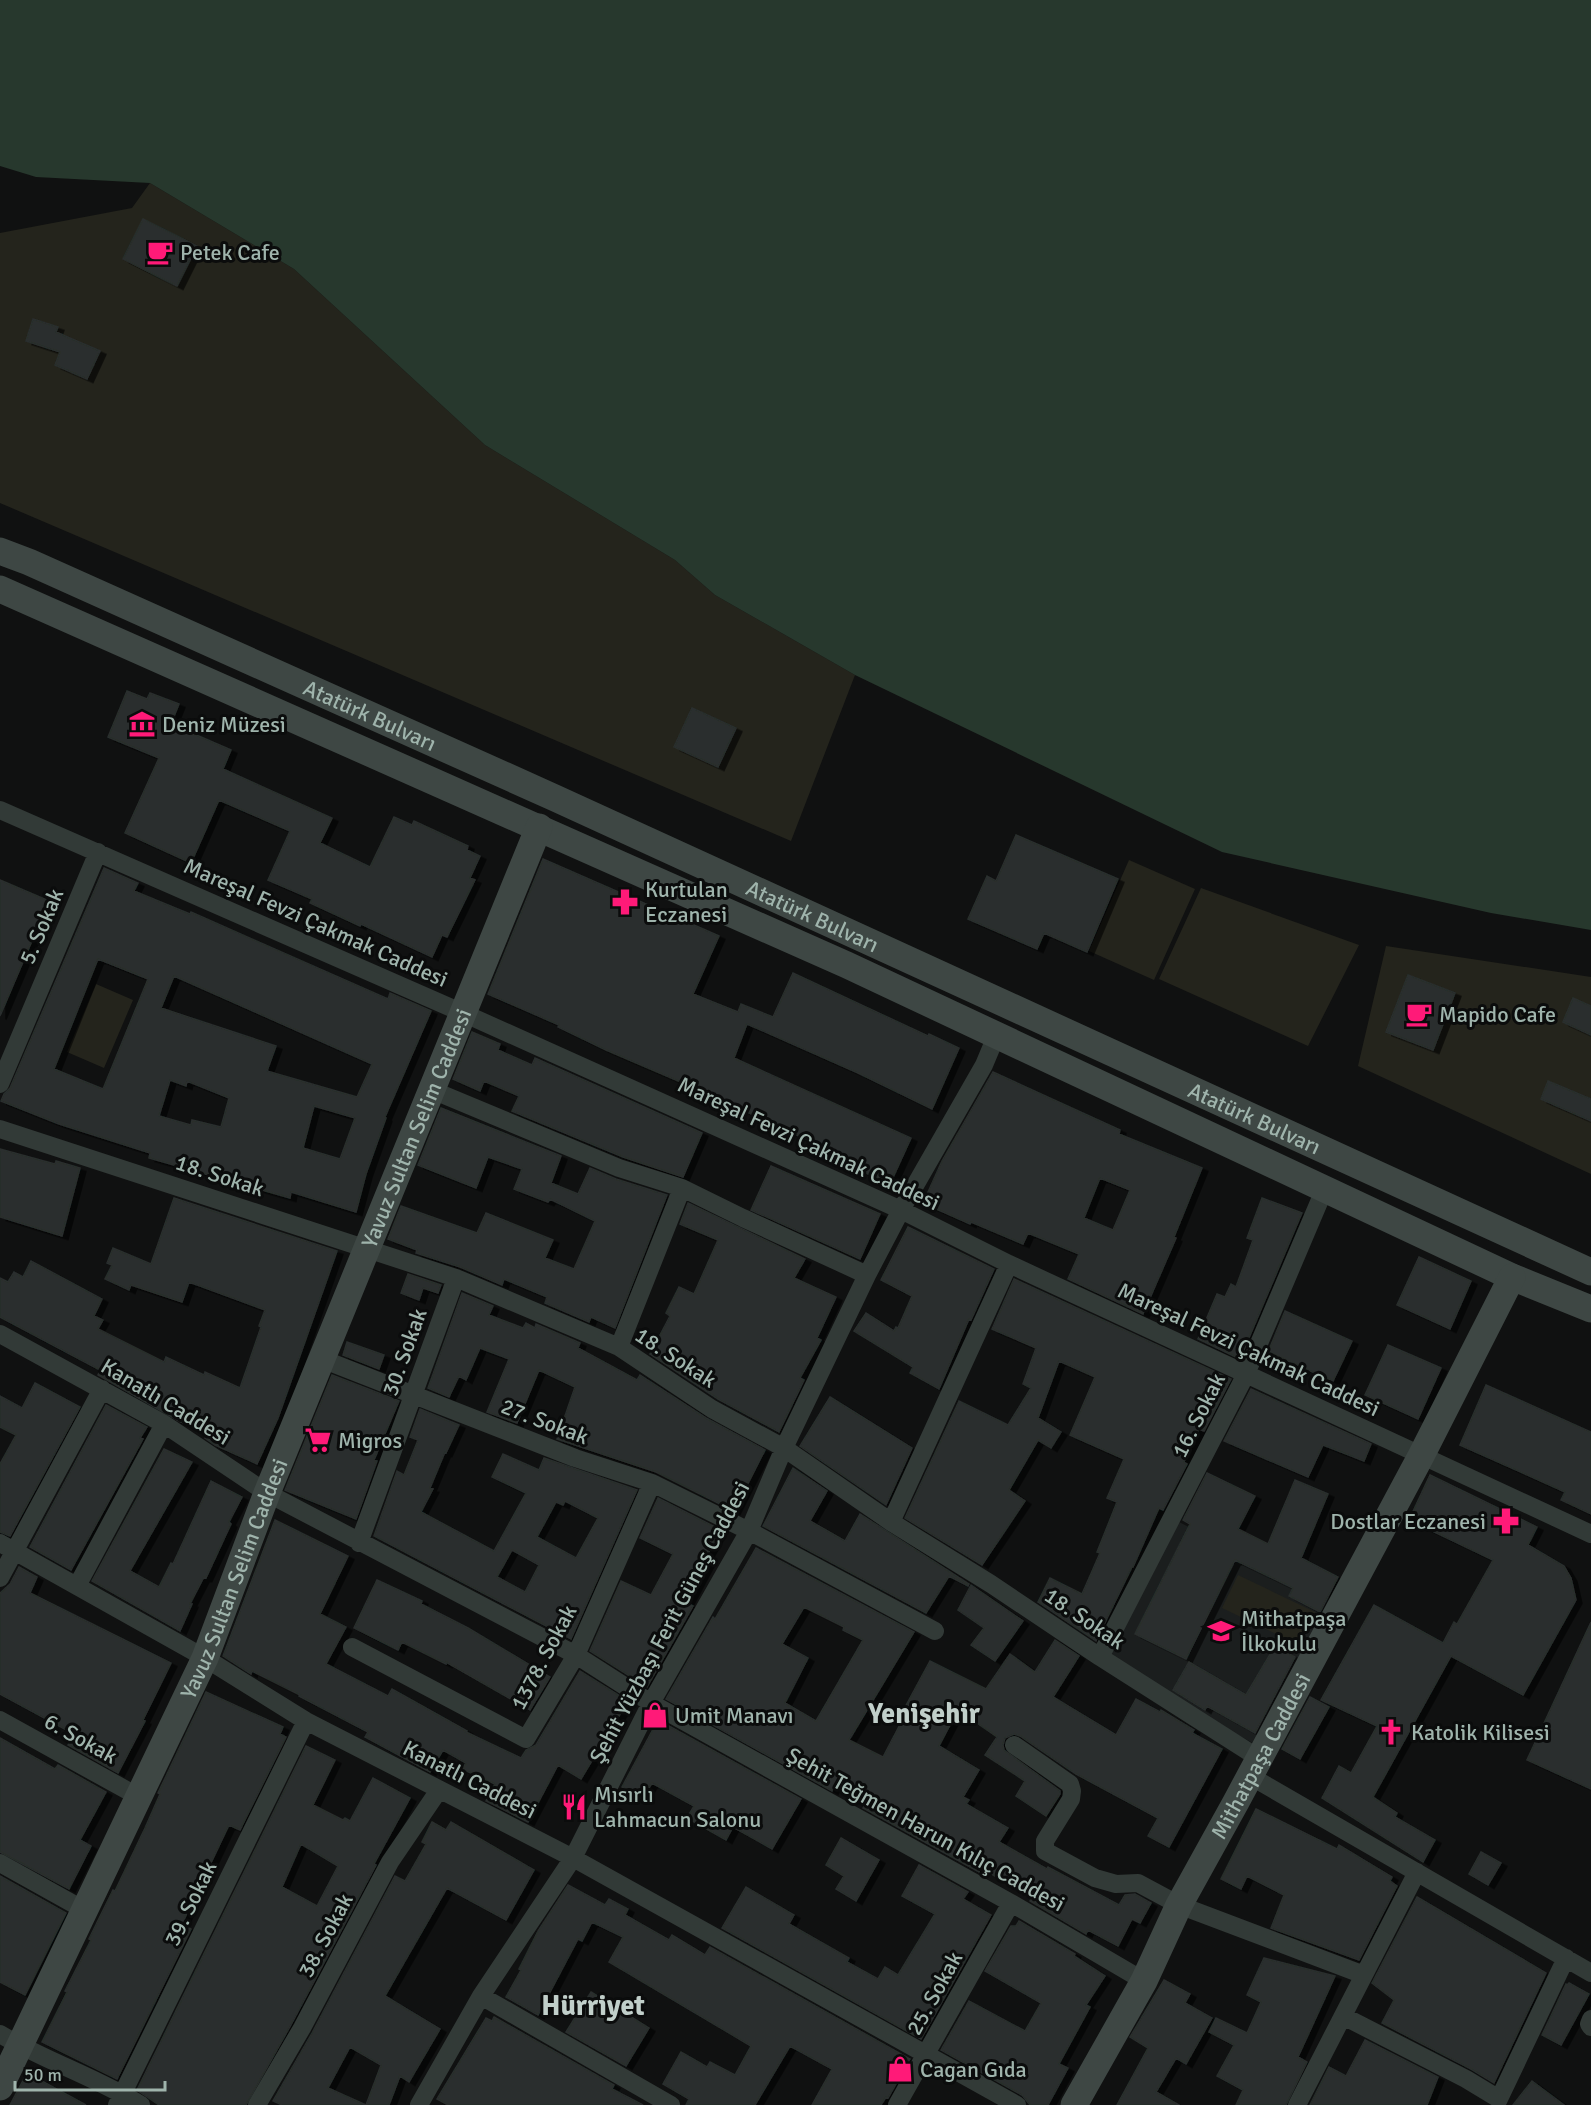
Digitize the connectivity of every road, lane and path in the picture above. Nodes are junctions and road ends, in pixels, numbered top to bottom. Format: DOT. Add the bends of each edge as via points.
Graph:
graph roads {
  1 [pos="0,551"];
  2 [pos="0,589"];
  3 [pos="0,810"];
  4 [pos="539,827"];
  5 [pos="98,852"];
  6 [pos="463,1013"];
  7 [pos="997,1034"];
  8 [pos="0,1084"];
  9 [pos="432,1090"];
  10 [pos="0,1129"];
  11 [pos="682,1188"];
  12 [pos="1324,1188"];
  13 [pos="901,1210"];
  14 [pos="367,1249"];
  15 [pos="1009,1264"];
  16 [pos="1591,1272"];
  17 [pos="867,1275"];
  18 [pos="1512,1277"];
  19 [pos="456,1278"];
  20 [pos="1591,1309"];
  21 [pos="0,1334"];
  22 [pos="619,1347"];
  23 [pos="322,1359"];
  24 [pos="1246,1374"];
  25 [pos="102,1389"];
  26 [pos="413,1396"];
  27 [pos="164,1424"];
  28 [pos="784,1449"];
  29 [pos="1421,1456"];
  30 [pos="652,1483"];
  31 [pos="267,1493"];
  32 [pos="891,1522"];
  33 [pos="749,1531"];
  34 [pos="1591,1534"];
  35 [pos="359,1543"];
  36 [pos="7,1547"];
  37 [pos="0,1578"];
  38 [pos="77,1586"];
  39 [pos="935,1631"];
  40 [pos="352,1647"];
  41 [pos="576,1655"];
  42 [pos="1100,1657"];
  43 [pos="205,1658"];
  44 [pos="651,1703"];
  45 [pos="0,1720"];
  46 [pos="306,1721"];
  47 [pos="1014,1745"];
  48 [pos="1255,1767"];
  49 [pos="440,1790"];
  50 [pos="139,1797"];
  51 [pos="573,1858"];
  52 [pos="0,1863"];
  53 [pos="1417,1872"];
  54 [pos="1011,1903"];
  55 [pos="1179,1905"];
  56 [pos="86,1911"];
  57 [pos="1566,1958"];
  58 [pos="1588,1970"];
  59 [pos="1364,1975"];
  60 [pos="1144,1981"];
  61 [pos="481,1996"];
  62 [pos="1343,2016"];
  63 [pos="1591,2019"];
  64 [pos="1591,2027"];
  65 [pos="11,2040"];
  66 [pos="926,2056"];
  67 [pos="0,2087"];
  68 [pos="120,2099"];
  69 [pos="421,2104"];
  70 [pos="141,2105"];
  71 [pos="257,2105"];
  72 [pos="671,2105"];
  73 [pos="897,2105"];
  74 [pos="1017,2105"];
  75 [pos="1074,2105"];
  76 [pos="1297,2105"];
  1 -- 16 [label="street, Atatürk Bulvarı" via="555,798"];
  2 -- 4 [label="street, Atatürk Bulvarı"];
  3 -- 5 [label="street, Mareşal Fevzi Çakmak Caddesi"];
  4 -- 6 [label="street, Yavuz Sultan Selim Caddesi"];
  4 -- 7 [label="street, Atatürk Bulvarı"];
  5 -- 6 [label="street, Mareşal Fevzi Çakmak Caddesi"];
  5 -- 8 [label="street, 5. Sokak"];
  6 -- 9 [label="street, Yavuz Sultan Selim Caddesi"];
  6 -- 13 [label="street, Mareşal Fevzi Çakmak Caddesi"];
  7 -- 12 [label="street, Atatürk Bulvarı"];
  7 -- 13 [label="street, Şehit Yüzbaşı Ferit Güneş Caddesi" via="984,1065"];
  9 -- 11 [label="street" via="619,1168"];
  9 -- 14 [label="street, Yavuz Sultan Selim Caddesi"];
  10 -- 14 [label="street, 18. Sokak"];
  11 -- 17 [label="street"];
  11 -- 22 [label="street"];
  12 -- 18 [label="street, Atatürk Bulvarı"];
  12 -- 24 [label="street, 16. Sokak"];
  13 -- 15 [label="street, Mareşal Fevzi Çakmak Caddesi"];
  13 -- 17 [label="street, Şehit Yüzbaşı Ferit Güneş Caddesi"];
  14 -- 19 [label="street, 18. Sokak"];
  14 -- 23 [label="street, Yavuz Sultan Selim Caddesi"];
  15 -- 24 [label="street, Mareşal Fevzi Çakmak Caddesi"];
  15 -- 32 [label="street"];
  17 -- 28 [label="street, Şehit Yüzbaşı Ferit Güneş Caddesi"];
  18 -- 20 [label="street, Atatürk Bulvarı"];
  18 -- 29 [label="street, Mithatpaşa Caddesi"];
  19 -- 22 [label="street, 18. Sokak"];
  19 -- 26 [label="street, 30. Sokak"];
  21 -- 25 [label="street, Kanatlı Caddesi"];
  22 -- 28 [label="street, 18. Sokak" via="712,1409"];
  23 -- 26 [label="street, 27. Sokak"];
  23 -- 31 [label="street, Yavuz Sultan Selim Caddesi"];
  24 -- 29 [label="street, Mareşal Fevzi Çakmak Caddesi"];
  24 -- 42 [label="street, 16. Sokak"];
  25 -- 27 [label="street, Kanatlı Caddesi"];
  25 -- 36 [label="street"];
  26 -- 30 [label="street, 27. Sokak"];
  26 -- 35 [label="street, 30. Sokak"];
  27 -- 31 [label="street, Kanatlı Caddesi"];
  27 -- 38 [label="street"];
  28 -- 32 [label="street, 18. Sokak"];
  28 -- 33 [label="street, Şehit Yüzbaşı Ferit Güneş Caddesi"];
  29 -- 34 [label="street, Mareşal Fevzi Çakmak Caddesi"];
  29 -- 48 [label="street, Mithatpaşa Caddesi"];
  30 -- 33 [label="street, 27. Sokak"];
  30 -- 41 [label="street, 1378. Sokak"];
  31 -- 35 [label="street, Kanatlı Caddesi"];
  31 -- 43 [label="street, Yavuz Sultan Selim Caddesi"];
  32 -- 42 [label="street, 18. Sokak"];
  33 -- 39 [label="street, 27. Sokak"];
  33 -- 44 [label="street, Şehit Yüzbaşı Ferit Güneş Caddesi"];
  35 -- 41 [label="street, Kanatlı Caddesi"];
  36 -- 37 [label="street"];
  36 -- 38 [label="street, Kanatlı Caddesi"];
  38 -- 43 [label="street, Kanatlı Caddesi"];
  40 -- 41 [label="street, 1378. Sokak" via="526,1739"];
  41 -- 44 [label="street, Kanatlı Caddesi"];
  42 -- 48 [label="street, 18. Sokak"];
  43 -- 46 [label="street, Kanatlı Caddesi"];
  43 -- 50 [label="street, Yavuz Sultan Selim Caddesi"];
  44 -- 51 [label="street, Şehit Yüzbaşı Ferit Güneş Caddesi"];
  44 -- 54 [label="street, Şehit Teğmen Harun Kılıç Caddesi"];
  45 -- 50 [label="street, 6. Sokak"];
  46 -- 49 [label="street, Kanatlı Caddesi"];
  46 -- 68 [label="street, 39. Sokak"];
  47 -- 55 [label="street" via="1070,1784 1071,1799 1045,1842 1045,1851 1095,1878 1116,1884 1138,1883"];
  48 -- 53 [label="street, 18. Sokak"];
  48 -- 55 [label="street, Mithatpaşa Caddesi"];
  49 -- 51 [label="street, Kanatlı Caddesi"];
  49 -- 71 [label="street, 38. Sokak" via="390,1862"];
  50 -- 56 [label="street, Yavuz Sultan Selim Caddesi"];
  51 -- 61 [label="street, Şehit Yüzbaşı Ferit Güneş Caddesi"];
  51 -- 66 [label="street, Kanatlı Caddesi"];
  52 -- 56 [label="street"];
  53 -- 57 [label="street, 18. Sokak"];
  53 -- 59 [label="street"];
  54 -- 60 [label="street, Şehit Teğmen Harun Kılıç Caddesi"];
  54 -- 66 [label="street, 25. Sokak"];
  55 -- 59 [label="street"];
  55 -- 60 [label="street, Mithatpaşa Caddesi"];
  56 -- 65 [label="street, Yavuz Sultan Selim Caddesi"];
  57 -- 58 [label="street, 18. Sokak"];
  57 -- 62 [label="street" via="1499,2099"];
  59 -- 62 [label="street"];
  60 -- 75 [label="street, Mithatpaşa Caddesi"];
  61 -- 69 [label="street, Şehit Yüzbaşı Ferit Güneş Caddesi"];
  61 -- 72 [label="street"];
  62 -- 76 [label="street"];
  63 -- 64 [label="street"];
  65 -- 67 [label="street, Yavuz Sultan Selim Caddesi"];
  65 -- 68 [label="street"];
  66 -- 73 [label="street, 25. Sokak"];
  66 -- 74 [label="street, Kanatlı Caddesi"];
  68 -- 70 [label="street"];
}
